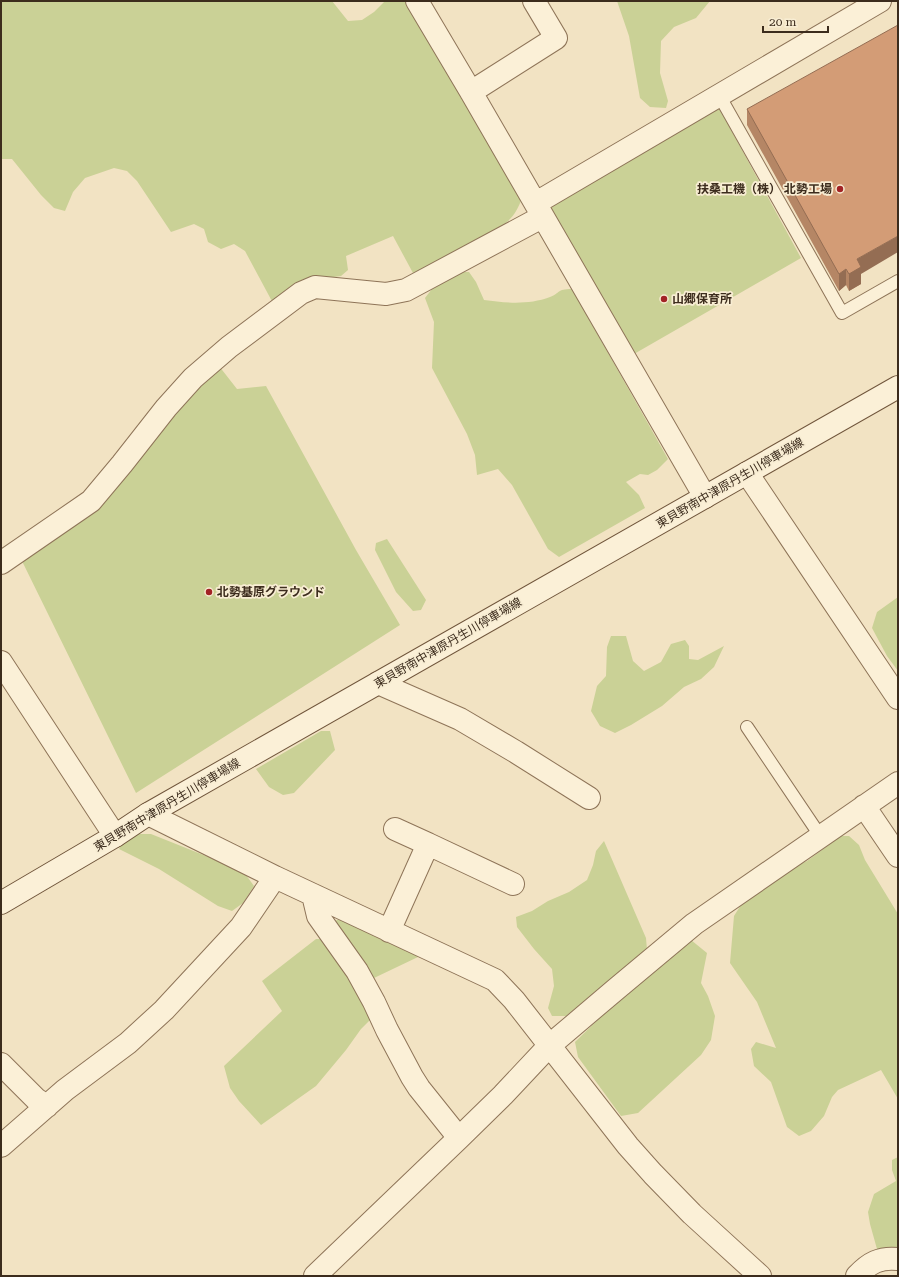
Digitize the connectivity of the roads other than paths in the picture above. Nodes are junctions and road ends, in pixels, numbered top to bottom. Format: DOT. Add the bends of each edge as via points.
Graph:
graph roads {
  1 [pos="417,1"];
  2 [pos="534,1"];
  3 [pos="880,1"];
  4 [pos="471,92"];
  5 [pos="720,95"];
  6 [pos="539,210"];
  7 [pos="898,281"];
  8 [pos="898,387"];
  9 [pos="748,473"];
  10 [pos="705,497"];
  11 [pos="1,563"];
  12 [pos="1,662"];
  13 [pos="378,682"];
  14 [pos="898,698"];
  15 [pos="748,727"];
  16 [pos="898,783"];
  17 [pos="589,798"];
  18 [pos="864,806"];
  19 [pos="148,814"];
  20 [pos="395,829"];
  21 [pos="115,836"];
  22 [pos="821,837"];
  23 [pos="428,844"];
  24 [pos="898,856"];
  25 [pos="275,877"];
  26 [pos="513,884"];
  27 [pos="313,895"];
  28 [pos="1,903"];
  29 [pos="389,931"];
  30 [pos="549,1046"];
  31 [pos="1,1064"];
  32 [pos="47,1106"];
  33 [pos="459,1138"];
  34 [pos="1,1146"];
  35 [pos="898,1259"];
  36 [pos="315,1276"];
  37 [pos="760,1276"];
  38 [pos="857,1276"];
  1 -- 4 [label="street"];
  2 -- 4 [label="street" via="556,38"];
  3 -- 5 [label="street"];
  4 -- 6 [label="street"];
  5 -- 6 [label="street"];
  5 -- 7 [label="lane" via="842,313"];
  6 -- 10 [label="street"];
  6 -- 11 [label="street" via="406,290 386,294 315,287 301,293 229,347 193,378 91,501"];
  8 -- 9 [label="street, 東貝野南中津原丹生川停車場線"];
  9 -- 10 [label="street, 東貝野南中津原丹生川停車場線"];
  9 -- 14 [label="street"];
  10 -- 13 [label="street, 東貝野南中津原丹生川停車場線"];
  12 -- 21 [label="street"];
  13 -- 17 [label="street" via="460,719"];
  13 -- 19 [label="street, 東貝野南中津原丹生川停車場線"];
  15 -- 22 [label="lane"];
  16 -- 18 [label="street"];
  18 -- 22 [label="street"];
  18 -- 24 [label="street"];
  19 -- 21 [label="street, 東貝野南中津原丹生川停車場線"];
  19 -- 25 [label="street"];
  20 -- 23 [label="street"];
  21 -- 28 [label="street, 東貝野南中津原丹生川停車場線"];
  22 -- 30 [label="street" via="694,924"];
  23 -- 26 [label="street"];
  23 -- 29 [label="street"];
  25 -- 27 [label="street"];
  25 -- 32 [label="street" via="241,927 164,1010 128,1043"];
  27 -- 29 [label="street"];
  27 -- 33 [label="street" via="318,916 360,977 412,1077"];
  29 -- 30 [label="street" via="495,980 514,1000"];
  30 -- 33 [label="street"];
  30 -- 37 [label="street" via="653,1174 692,1214"];
  31 -- 32 [label="street" via="36,1099"];
  32 -- 34 [label="street"];
  33 -- 36 [label="street"];
  35 -- 38 [label="street" via="876,1261"];
}
